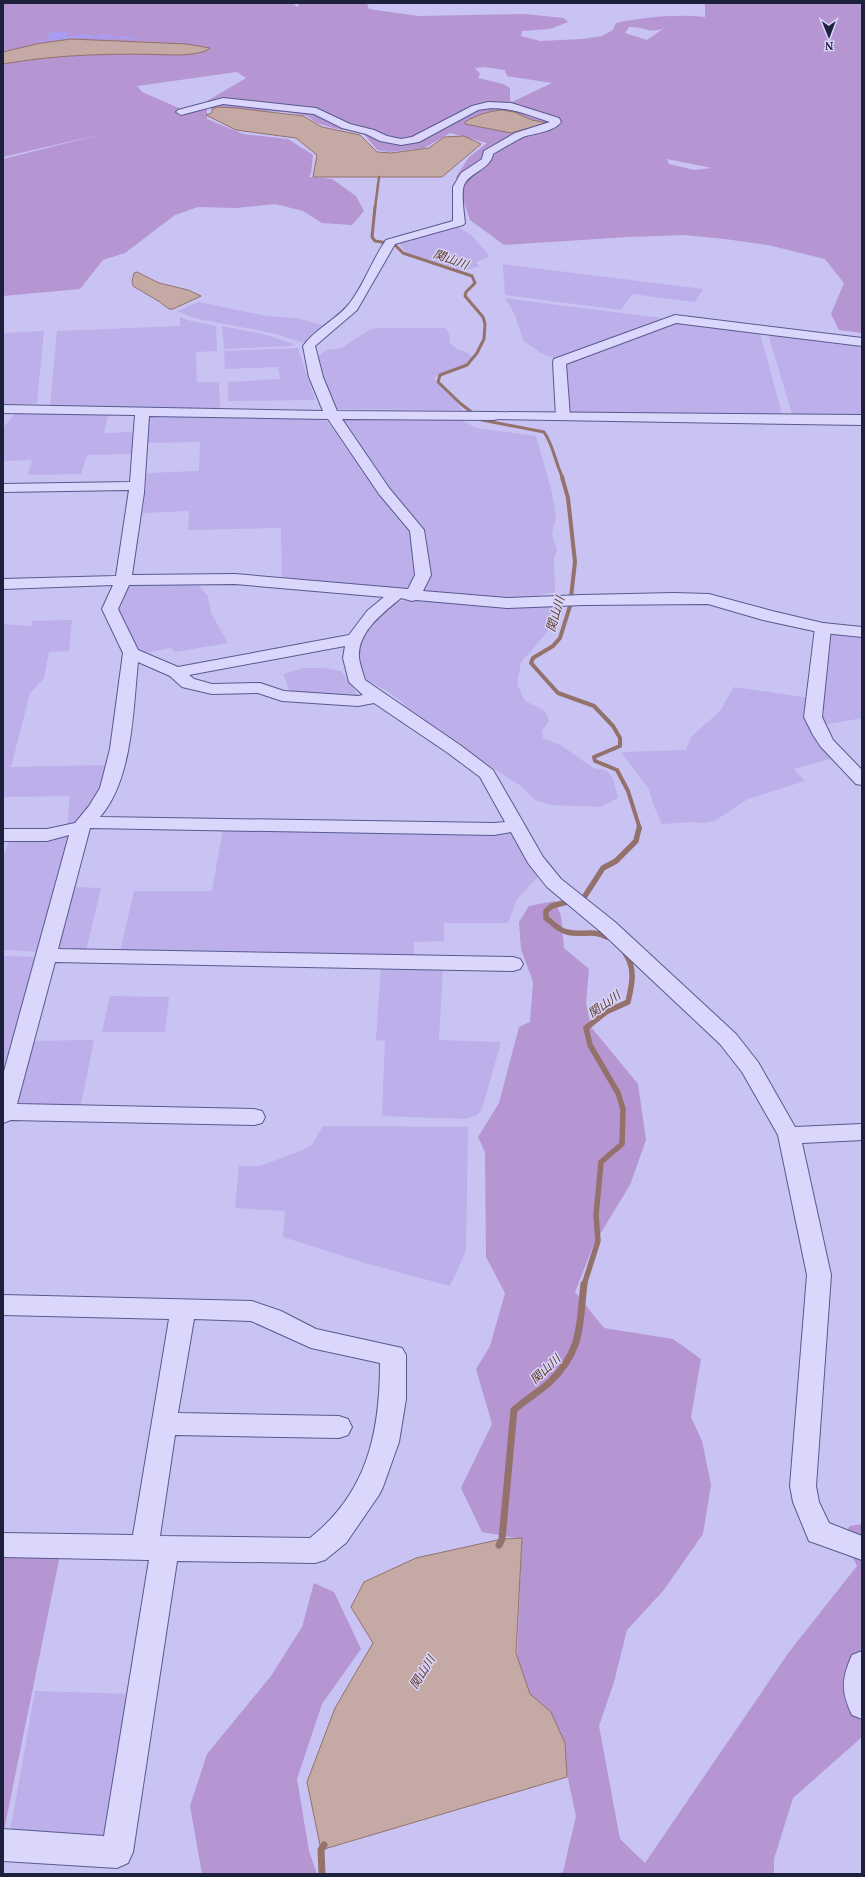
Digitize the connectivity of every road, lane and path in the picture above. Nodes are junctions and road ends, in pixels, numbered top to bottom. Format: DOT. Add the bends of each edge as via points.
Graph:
graph roads {
  1 [pos="181,112"];
  2 [pos="862,342"];
  3 [pos="5,412"];
  4 [pos="143,412"];
  5 [pos="332,415"];
  6 [pos="493,416"];
  7 [pos="563,417"];
  8 [pos="862,420"];
  9 [pos="137,486"];
  10 [pos="3,488"];
  11 [pos="123,580"];
  12 [pos="3,584"];
  13 [pos="405,595"];
  14 [pos="583,600"];
  15 [pos="823,628"];
  16 [pos="862,632"];
  17 [pos="354,639"];
  18 [pos="131,653"];
  19 [pos="176,672"];
  20 [pos="377,698"];
  21 [pos="862,780"];
  22 [pos="83,824"];
  23 [pos="515,826"];
  24 [pos="3,835"];
  25 [pos="47,955"];
  26 [pos="513,964"];
  27 [pos="3,1113"];
  28 [pos="254,1117"];
  29 [pos="862,1132"];
  30 [pos="789,1135"];
  31 [pos="3,1305"];
  32 [pos="183,1310"];
  33 [pos="165,1424"];
  34 [pos="339,1427"];
  35 [pos="3,1545"];
  36 [pos="155,1547"];
  37 [pos="862,1548"];
  38 [pos="862,1665"];
  39 [pos="862,1704"];
  40 [pos="3,1845"];
  1 -- 5 [label="street" via="223,101 316,111 346,126 401,142 415,140 475,108 488,105 511,106 556,122 520,134 488,153 487,160 465,175 458,192 459,224 390,242 353,307 309,346 316,377"];
  2 -- 7 [label="street" via="675,319 559,362"];
  3 -- 4 [label="street"];
  4 -- 5 [label="street"];
  4 -- 9 [label="street" via="139,428 140,458"];
  5 -- 6 [label="street"];
  5 -- 13 [label="street" via="384,491 417,530 423,575"];
  6 -- 7 [label="street"];
  7 -- 8 [label="street"];
  9 -- 10 [label="street"];
  9 -- 11 [label="street"];
  11 -- 12 [label="street"];
  11 -- 13 [label="street" via="235,579"];
  11 -- 18 [label="street" via="110,608"];
  13 -- 14 [label="street" via="508,604"];
  13 -- 17 [label="street" via="373,614"];
  14 -- 15 [label="street" via="709,599"];
  15 -- 16 [label="street"];
  15 -- 21 [label="street" via="813,717 817,729 831,751"];
  17 -- 19 [label="street" via="248,661"];
  17 -- 20 [label="street" via="351,658 358,682"];
  18 -- 19 [label="street"];
  18 -- 22 [label="street" via="119,749 109,788 97,809"];
  19 -- 20 [label="street" via="188,683 212,690 260,688 282,696 358,701"];
  20 -- 23 [label="street" via="487,774"];
  22 -- 23 [label="street" via="494,829"];
  22 -- 24 [label="street" via="47,835"];
  22 -- 25 [label="street"];
  23 -- 30 [label="street" via="535,859 554,883 608,927 728,1039 750,1067"];
  25 -- 26 [label="street"];
  25 -- 27 [label="street"];
  27 -- 28 [label="street"];
  29 -- 30 [label="street"];
  30 -- 37 [label="street" via="819,1275 803,1486 806,1502 819,1532"];
  31 -- 32 [label="street"];
  32 -- 33 [label="street"];
  32 -- 36 [label="street" via="252,1311 312,1338 393,1355 393,1399 386,1442 370,1486 336,1534 315,1551"];
  33 -- 34 [label="street"];
  33 -- 36 [label="street"];
  35 -- 36 [label="street"];
  36 -- 40 [label="street" via="117,1852"];
  38 -- 39 [label="street" via="857,1683"];
}
